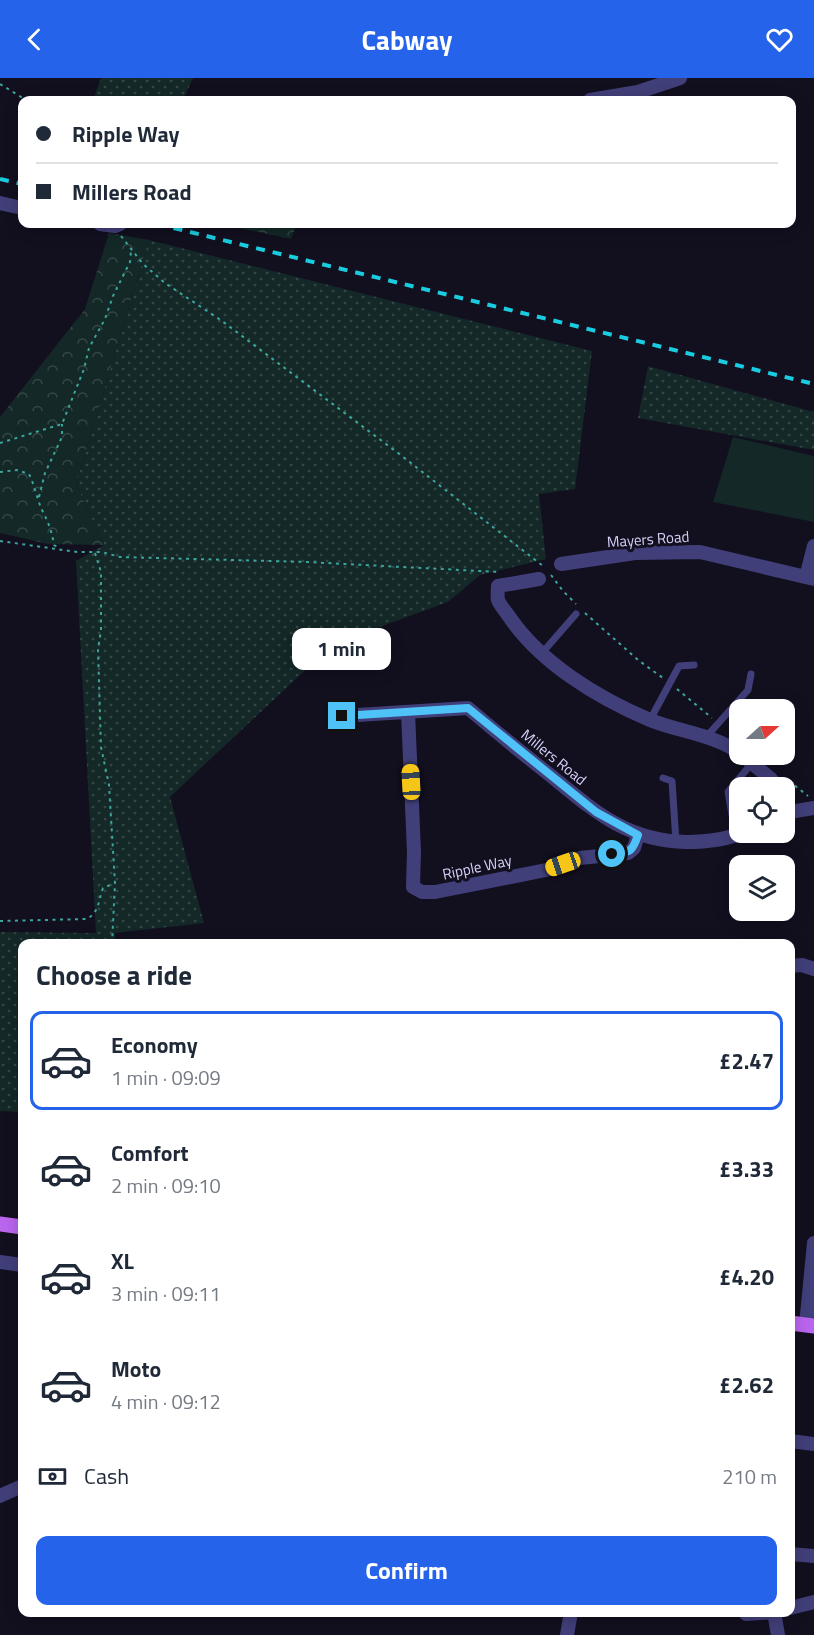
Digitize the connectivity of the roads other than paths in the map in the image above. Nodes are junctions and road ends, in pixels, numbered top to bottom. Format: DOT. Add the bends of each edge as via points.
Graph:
graph roads {
  1 [pos="681,78"];
  2 [pos="614,96"];
  3 [pos="0,203"];
  4 [pos="18,207"];
  5 [pos="814,546"];
  6 [pos="561,564"];
  7 [pos="542,574"];
  8 [pos="810,578"];
  9 [pos="580,613"];
  10 [pos="542,653"];
  11 [pos="694,665"];
  12 [pos="751,674"];
  13 [pos="408,712"];
  14 [pos="342,716"];
  15 [pos="650,720"];
  16 [pos="707,736"];
  17 [pos="729,748"];
  18 [pos="754,765"];
  19 [pos="770,777"];
  20 [pos="663,778"];
  21 [pos="814,808"];
  22 [pos="795,809"];
  23 [pos="638,835"];
  24 [pos="729,836"];
  25 [pos="676,842"];
  26 [pos="795,966"];
  27 [pos="814,969"];
  28 [pos="0,1224"];
  29 [pos="18,1226"];
  30 [pos="814,1243"];
  31 [pos="0,1262"];
  32 [pos="18,1264"];
  33 [pos="795,1324"];
  34 [pos="810,1326"];
  35 [pos="795,1442"];
  36 [pos="814,1444"];
  37 [pos="0,1480"];
  38 [pos="11,1491"];
  39 [pos="795,1554"];
  40 [pos="814,1556"];
  41 [pos="814,1602"];
  42 [pos="795,1607"];
  43 [pos="570,1617"];
  44 [pos="774,1617"];
  45 [pos="567,1635"];
  46 [pos="778,1635"];
  1 -- 2 [label="street"];
  3 -- 4 [label="street"];
  5 -- 8 [label="street, Mayers Road"];
  6 -- 8 [label="street, Mayers Road" via="635,553 700,552"];
  7 -- 10 [label="street" via="498,586 498,600"];
  9 -- 10 [label="lane"];
  10 -- 15 [label="street" via="590,689"];
  11 -- 15 [label="lane" via="680,666"];
  12 -- 16 [label="lane" via="748,690"];
  13 -- 14 [label="street, Millers Road"];
  13 -- 23 [label="street, Millers Road" via="468,708 596,812"];
  13 -- 23 [label="street, Ripple Way" via="413,887 422,892 546,870 580,858 628,853"];
  15 -- 16 [label="street"];
  16 -- 17 [label="street"];
  18 -- 19 [label="street"];
  20 -- 25 [label="lane" via="672,781"];
  21 -- 22 [label="street"];
  23 -- 25 [label="street, Millers Road"];
  24 -- 25 [label="street, Millers Road"];
  26 -- 27 [label="street"];
  28 -- 29 [label="main road"];
  30 -- 34 [label="street"];
  31 -- 32 [label="street"];
  33 -- 34 [label="main road"];
  35 -- 36 [label="street"];
  37 -- 38 [label="street"];
  39 -- 40 [label="street"];
  41 -- 42 [label="street"];
  43 -- 45 [label="street"];
  44 -- 46 [label="street"];
}
